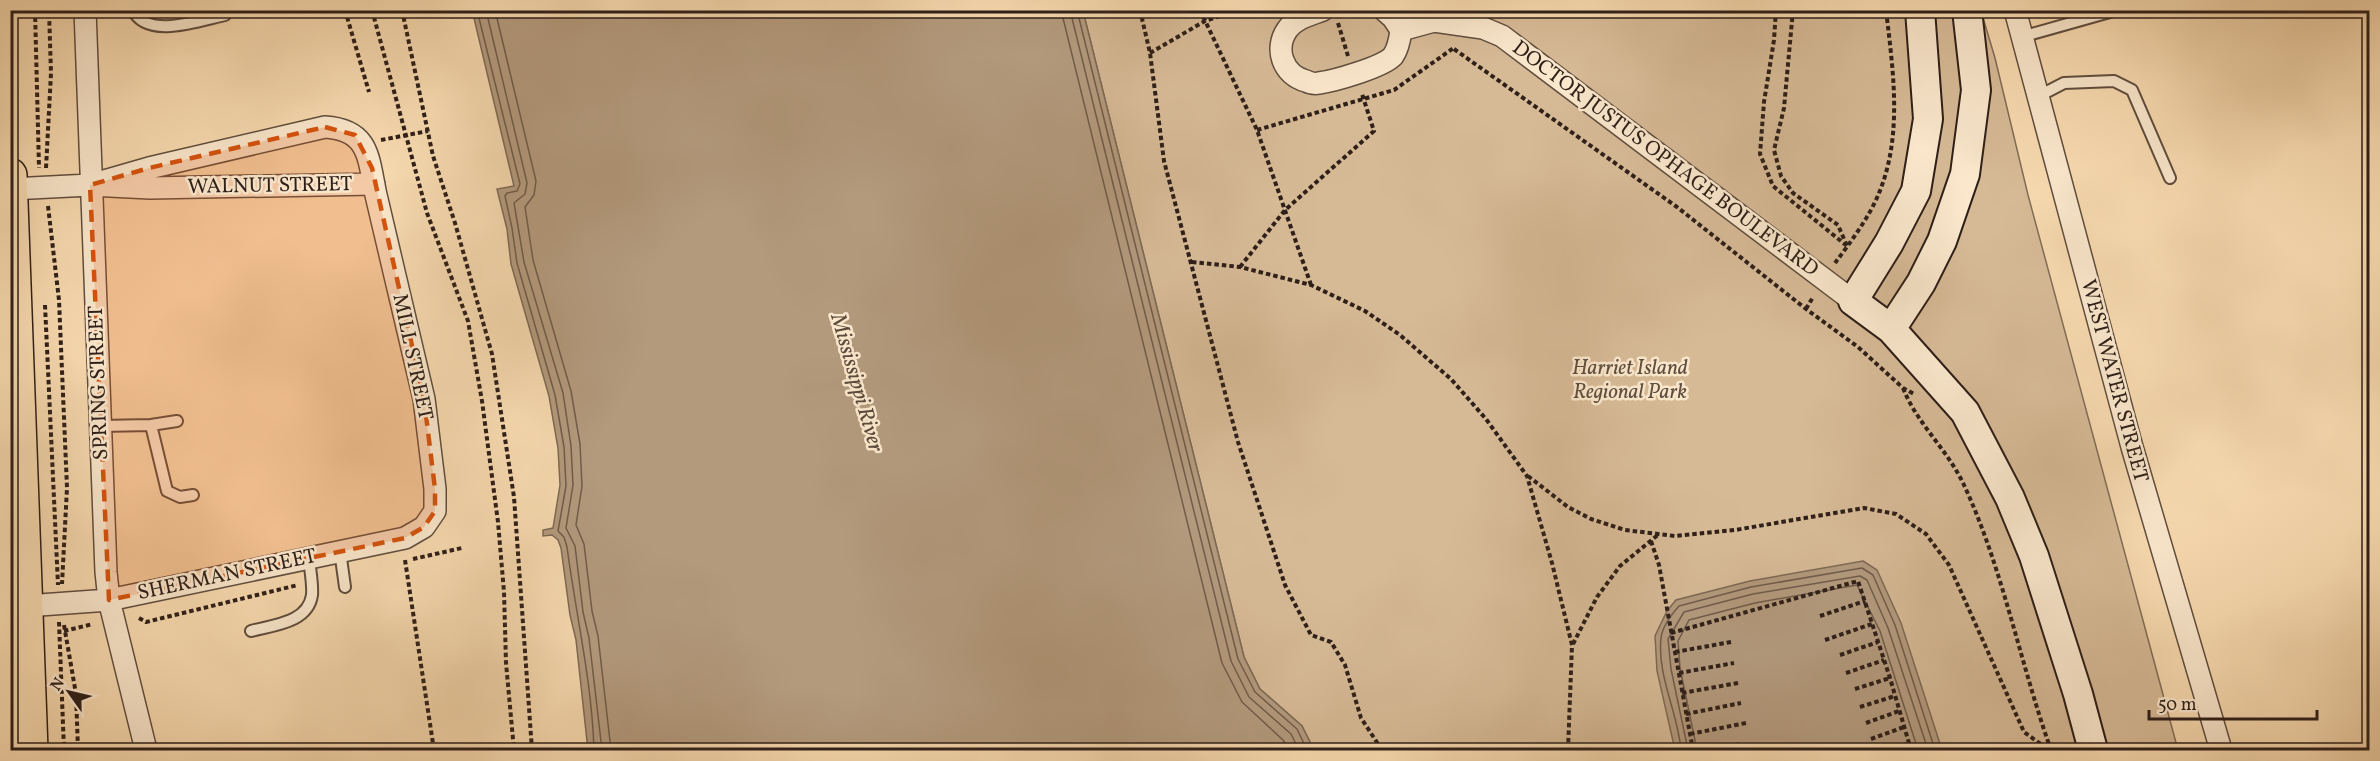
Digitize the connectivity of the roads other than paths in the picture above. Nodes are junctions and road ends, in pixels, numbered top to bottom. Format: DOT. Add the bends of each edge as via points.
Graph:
graph roads {
  1 [pos="85,10"];
  2 [pos="133,10"];
  3 [pos="1384,10"];
  4 [pos="1920,10"];
  5 [pos="1967,10"];
  6 [pos="2015,10"];
  7 [pos="2117,10"];
  8 [pos="225,15"];
  9 [pos="1330,16"];
  10 [pos="1401,30"];
  11 [pos="2021,37"];
  12 [pos="2037,97"];
  13 [pos="2170,178"];
  14 [pos="374,184"];
  15 [pos="27,185"];
  16 [pos="90,185"];
  17 [pos="1853,301"];
  18 [pos="1891,328"];
  19 [pos="177,421"];
  20 [pos="152,425"];
  21 [pos="101,426"];
  22 [pos="192,495"];
  23 [pos="424,527"];
  24 [pos="340,551"];
  25 [pos="309,558"];
  26 [pos="345,587"];
  27 [pos="109,600"];
  28 [pos="26,606"];
  29 [pos="251,631"];
  30 [pos="31,750"];
  31 [pos="146,750"];
  32 [pos="2093,750"];
  33 [pos="2221,750"];
  1 -- 16 [label="street, SPRING STREET"];
  2 -- 8 [label="lane" via="152,27"];
  3 -- 10 [label="street"];
  4 -- 17 [label="street" via="1928,119 1916,191"];
  5 -- 18 [label="street" via="1976,90 1965,174 1942,241 1921,283"];
  6 -- 11 [label="street, WEST WATER STREET"];
  7 -- 11 [label="lane"];
  9 -- 10 [label="street" via="1301,18 1287,28 1280,45 1281,58 1290,73 1303,81 1318,84 1382,64 1392,56"];
  10 -- 17 [label="street, DOCTOR JUSTUS OPHAGE BOULEVARD" via="1434,21 1483,28 1502,36"];
  11 -- 12 [label="street, WEST WATER STREET"];
  12 -- 13 [label="lane" via="2064,83 2114,81 2132,90"];
  12 -- 33 [label="street, WEST WATER STREET" via="2132,447"];
  14 -- 16 [label="street, WALNUT STREET" via="150,188"];
  14 -- 16 [label="street, WALNUT STREET" via="365,147 356,135 341,128 325,127"];
  14 -- 23 [label="street, MILL STREET" via="423,399 435,489 435,511"];
  15 -- 16 [label="street, WALNUT STREET"];
  15 -- 28 [label="highway"];
  16 -- 21 [label="street, SPRING STREET"];
  17 -- 18 [label="street"];
  18 -- 32 [label="street" via="1965,412 2010,498 2034,556"];
  19 -- 20 [label="lane"];
  20 -- 21 [label="lane"];
  20 -- 22 [label="lane" via="167,491 180,497"];
  21 -- 27 [label="street, SPRING STREET"];
  23 -- 24 [label="street, SHERMAN STREET" via="405,538"];
  24 -- 25 [label="street, SHERMAN STREET"];
  24 -- 26 [label="lane"];
  25 -- 27 [label="street, SHERMAN STREET"];
  25 -- 29 [label="lane" via="309,605 292,621"];
  27 -- 28 [label="street, SHERMAN STREET"];
  27 -- 31 [label="street, SPRING STREET"];
  28 -- 30 [label="highway"];
}
